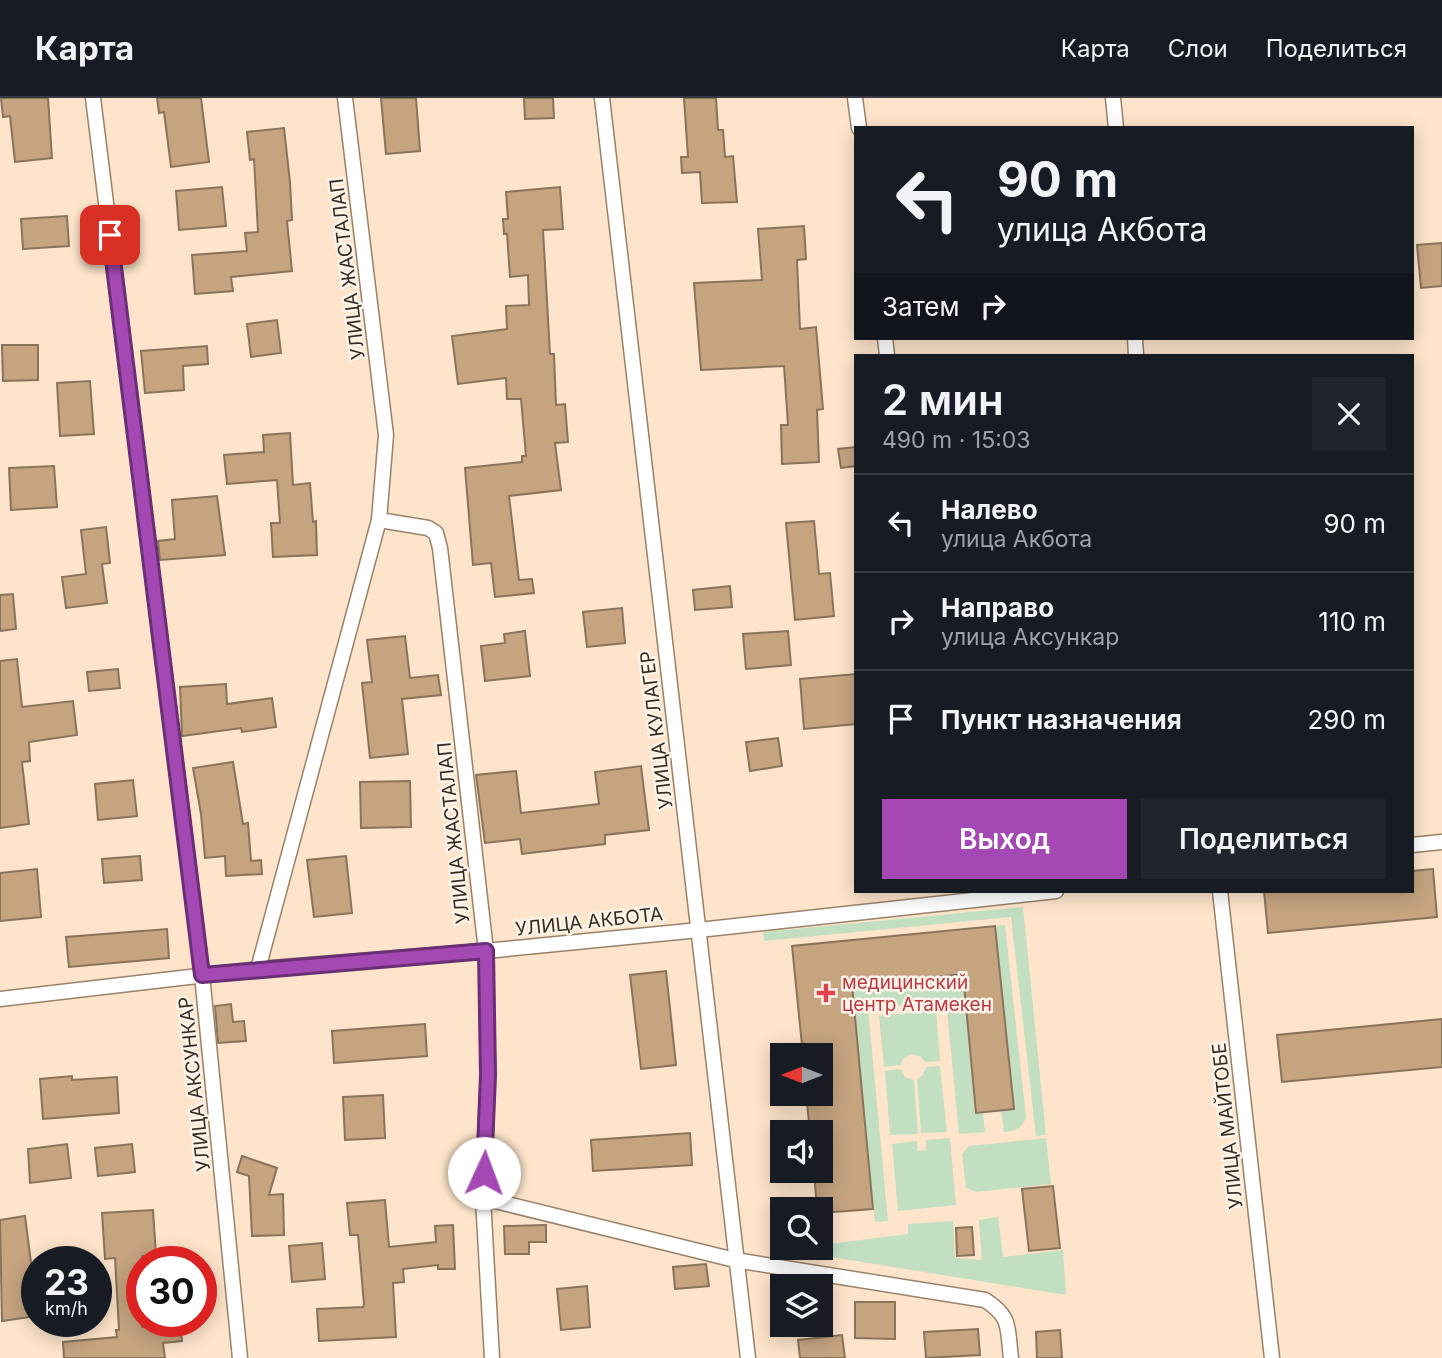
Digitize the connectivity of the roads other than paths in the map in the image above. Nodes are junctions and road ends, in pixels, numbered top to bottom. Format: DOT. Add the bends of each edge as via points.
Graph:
graph roads {
  1 [pos="93,98"];
  2 [pos="345,98"];
  3 [pos="602,98"];
  4 [pos="855,98"];
  5 [pos="1113,98"];
  6 [pos="859,126"];
  7 [pos="1116,126"];
  8 [pos="379,520"];
  9 [pos="1442,842"];
  10 [pos="1414,845"];
  11 [pos="1022,893"];
  12 [pos="1220,893"];
  13 [pos="953,897"];
  14 [pos="699,930"];
  15 [pos="486,951"];
  16 [pos="258,969"];
  17 [pos="202,975"];
  18 [pos="0,999"];
  19 [pos="483,1198"];
  20 [pos="736,1260"];
  21 [pos="240,1358"];
  22 [pos="492,1358"];
  23 [pos="748,1358"];
  24 [pos="1011,1358"];
  25 [pos="1272,1358"];
  1 -- 17 [label="street, УЛИЦА АКСУНКАР"];
  2 -- 8 [label="street, УЛИЦА ЖАСТАЛАП" via="386,435"];
  3 -- 14 [label="street, УЛИЦА КУЛАГЕР"];
  4 -- 6 [label="street"];
  5 -- 7 [label="street"];
  8 -- 15 [label="street, УЛИЦА ЖАСТАЛАП" via="428,528 436,533 440,548"];
  8 -- 16 [label="street, УЛИЦА ЖАСТАЛАП"];
  9 -- 10 [label="street"];
  11 -- 13 [label="street, УЛИЦА АКБОТА"];
  12 -- 25 [label="street, УЛИЦА МАЙТОБЕ"];
  13 -- 14 [label="street, УЛИЦА АКБОТА"];
  14 -- 15 [label="street, УЛИЦА АКБОТА"];
  14 -- 20 [label="street, УЛИЦА КУЛАГЕР"];
  15 -- 16 [label="street, УЛИЦА АКБОТА"];
  15 -- 19 [label="street, УЛИЦА ЖАСТАЛАП" via="488,1075"];
  16 -- 17 [label="street, УЛИЦА АКБОТА"];
  17 -- 18 [label="street, УЛИЦА АКБОТА"];
  17 -- 21 [label="street, УЛИЦА АКСУНКАР"];
  19 -- 20 [label="street"];
  19 -- 22 [label="street, УЛИЦА ЖАСТАЛАП"];
  20 -- 23 [label="street, УЛИЦА КУЛАГЕР"];
  20 -- 24 [label="street" via="985,1300 1006,1319"];
}
